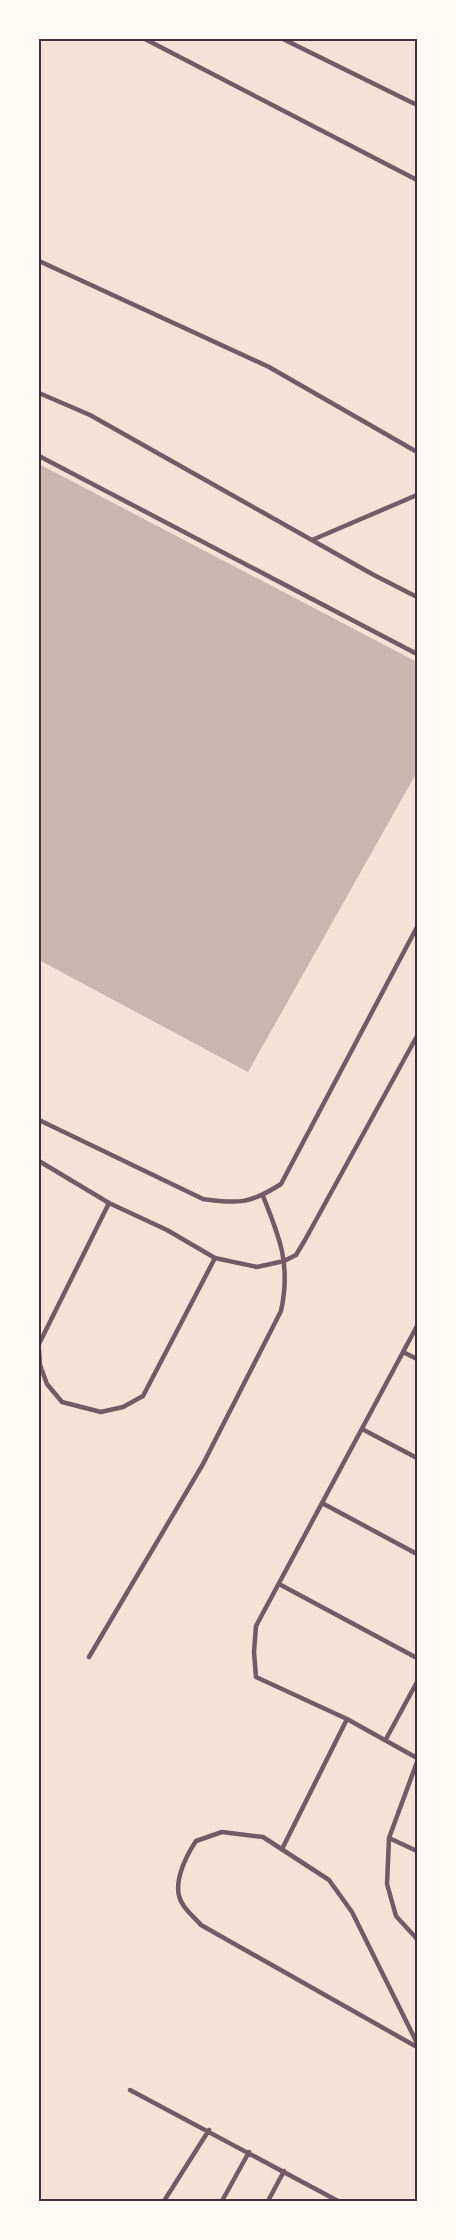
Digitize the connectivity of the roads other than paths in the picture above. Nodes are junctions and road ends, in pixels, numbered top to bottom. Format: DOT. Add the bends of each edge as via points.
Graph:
graph roads {
  1 [pos="145,39"];
  2 [pos="283,39"];
  3 [pos="417,105"];
  4 [pos="417,180"];
  5 [pos="39,261"];
  6 [pos="39,393"];
  7 [pos="417,452"];
  8 [pos="39,456"];
  9 [pos="417,495"];
  10 [pos="312,540"];
  11 [pos="417,597"];
  12 [pos="417,654"];
  13 [pos="417,927"];
  14 [pos="417,1036"];
  15 [pos="39,1120"];
  16 [pos="39,1161"];
  17 [pos="263,1196"];
  18 [pos="109,1203"];
  19 [pos="214,1258"];
  20 [pos="284,1261"];
  21 [pos="417,1326"];
  22 [pos="39,1344"];
  23 [pos="39,1350"];
  24 [pos="403,1352"];
  25 [pos="417,1359"];
  26 [pos="362,1429"];
  27 [pos="417,1458"];
  28 [pos="322,1503"];
  29 [pos="417,1554"];
  30 [pos="279,1584"];
  31 [pos="88,1657"];
  32 [pos="417,1658"];
  33 [pos="417,1682"];
  34 [pos="348,1719"];
  35 [pos="386,1739"];
  36 [pos="417,1760"];
  37 [pos="389,1838"];
  38 [pos="282,1849"];
  39 [pos="417,1851"];
  40 [pos="417,1939"];
  41 [pos="417,2045"];
  42 [pos="130,2090"];
  43 [pos="209,2130"];
  44 [pos="249,2152"];
  45 [pos="284,2171"];
  46 [pos="327,2195"];
  47 [pos="164,2201"];
  48 [pos="222,2201"];
  49 [pos="268,2201"];
  50 [pos="324,2201"];
  51 [pos="338,2201"];
  1 -- 4 [label="lane"];
  2 -- 3 [label="lane"];
  5 -- 7 [label="lane" via="268,367"];
  6 -- 10 [label="lane" via="90,415"];
  8 -- 12 [label="lane"];
  9 -- 10 [label="lane"];
  10 -- 11 [label="lane"];
  13 -- 17 [label="lane" via="281,1184"];
  14 -- 20 [label="lane" via="305,1240 296,1255"];
  15 -- 17 [label="lane" via="203,1199 232,1204"];
  16 -- 18 [label="lane"];
  17 -- 20 [label="lane" via="281,1240"];
  18 -- 19 [label="lane"];
  18 -- 22 [label="lane"];
  19 -- 20 [label="lane" via="257,1267"];
  19 -- 23 [label="lane" via="142,1396 123,1407 101,1412 62,1402 47,1384"];
  20 -- 31 [label="lane" via="286,1288 281,1311 203,1464"];
  21 -- 24 [label="lane"];
  24 -- 25 [label="lane"];
  24 -- 26 [label="lane"];
  26 -- 27 [label="lane"];
  26 -- 28 [label="lane"];
  28 -- 29 [label="lane"];
  28 -- 30 [label="lane"];
  30 -- 32 [label="lane"];
  30 -- 34 [label="lane" via="256,1626 256,1677"];
  33 -- 35 [label="lane"];
  34 -- 35 [label="lane"];
  34 -- 38 [label="lane"];
  35 -- 36 [label="lane"];
  36 -- 37 [label="lane"];
  37 -- 39 [label="lane"];
  37 -- 40 [label="lane" via="387,1884 396,1916"];
  38 -- 41 [label="lane" via="329,1881 352,1912"];
  38 -- 41 [label="lane" via="263,1837 222,1832 196,1840 183,1862 179,1880 181,1902 201,1925"];
  42 -- 43 [label="lane"];
  43 -- 44 [label="lane"];
  43 -- 47 [label="lane"];
  44 -- 45 [label="lane"];
  44 -- 48 [label="lane"];
  45 -- 46 [label="lane"];
  45 -- 49 [label="lane"];
  46 -- 50 [label="lane"];
  46 -- 51 [label="lane"];
}
